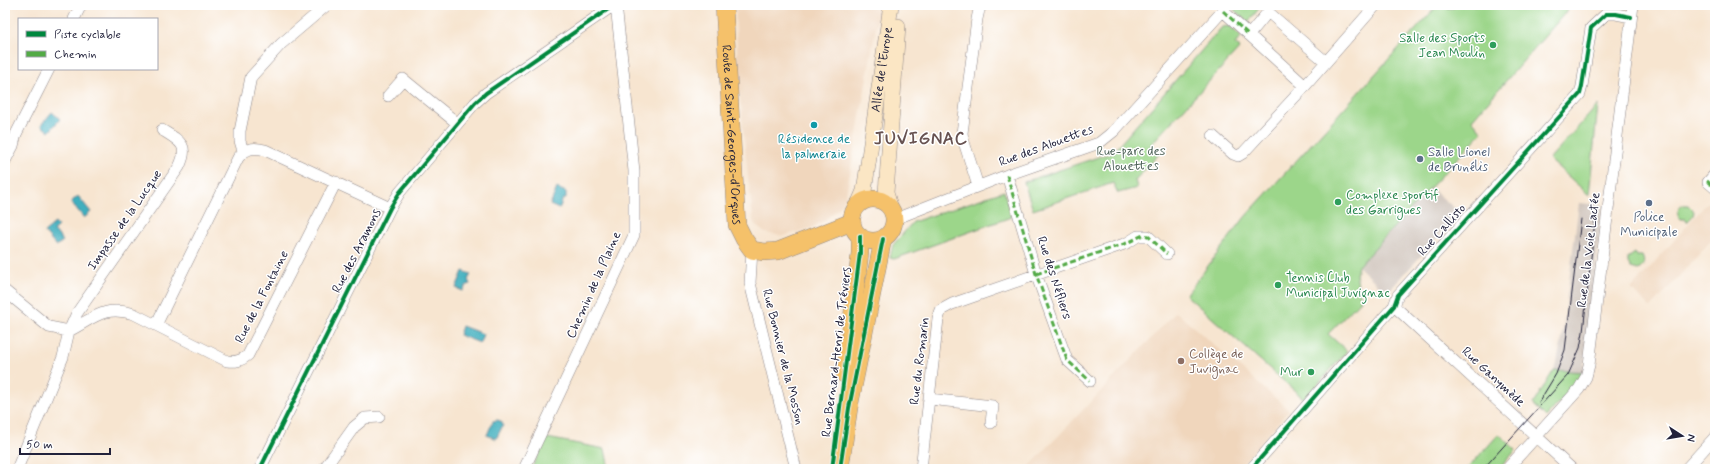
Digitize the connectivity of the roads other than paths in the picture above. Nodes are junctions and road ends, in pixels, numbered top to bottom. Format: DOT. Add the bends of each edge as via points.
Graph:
graph roads {
  1 [pos="81,5"];
  2 [pos="327,5"];
  3 [pos="615,5"];
  4 [pos="724,5"];
  5 [pos="891,5"];
  6 [pos="898,5"];
  7 [pos="982,5"];
  8 [pos="1376,5"];
  9 [pos="1633,5"];
  10 [pos="1225,8"];
  11 [pos="1631,17"];
  12 [pos="74,18"];
  13 [pos="1249,35"];
  14 [pos="1326,62"];
  15 [pos="48,70"];
  16 [pos="1305,86"];
  17 [pos="388,96"];
  18 [pos="457,123"];
  19 [pos="162,130"];
  20 [pos="1213,136"];
  21 [pos="243,151"];
  22 [pos="5,161"];
  23 [pos="1715,174"];
  24 [pos="1007,175"];
  25 [pos="336,182"];
  26 [pos="978,186"];
  27 [pos="1715,188"];
  28 [pos="858,205"];
  29 [pos="390,208"];
  30 [pos="892,213"];
  31 [pos="852,222"];
  32 [pos="860,236"];
  33 [pos="883,238"];
  34 [pos="752,250"];
  35 [pos="1167,254"];
  36 [pos="1036,274"];
  37 [pos="5,291"];
  38 [pos="1394,306"];
  39 [pos="156,326"];
  40 [pos="69,331"];
  41 [pos="1090,381"];
  42 [pos="929,399"];
  43 [pos="379,417"];
  44 [pos="991,423"];
  45 [pos="1537,436"];
  46 [pos="1715,437"];
  47 [pos="17,469"];
  48 [pos="260,469"];
  49 [pos="324,469"];
  50 [pos="524,469"];
  51 [pos="796,469"];
  52 [pos="832,469"];
  53 [pos="840,469"];
  54 [pos="921,469"];
  55 [pos="1251,469"];
  56 [pos="1507,469"];
  57 [pos="1572,469"];
  58 [pos="1686,469"];
  1 -- 12 [label="street"];
  2 -- 21 [label="street" via="280,44 251,77 240,131"];
  3 -- 18 [label="street, Rue des Aramons" via="486,93"];
  3 -- 50 [label="street, Chemin de la Plaine" via="634,170 634,235"];
  4 -- 34 [label="main road, Route de Saint-Georges-d'Orques" via="737,225"];
  5 -- 28 [label="street, Allée de l'Europe" via="864,191"];
  6 -- 30 [label="street, Allée de l'Europe" via="886,193"];
  7 -- 26 [label="street" via="977,19 962,133"];
  8 -- 14 [label="street"];
  9 -- 11 [label="street, Rue de la Voie Lactée"];
  10 -- 13 [label="street"];
  10 -- 24 [label="street, Rue des Alouettes" via="1114,131 1099,143"];
  11 -- 38 [label="street, Rue Callisto" via="1606,14 1590,28 1580,94 1398,295"];
  11 -- 45 [label="street, Rue de la Voie Lactée" via="1590,365 1579,389"];
  13 -- 14 [label="street" via="1268,12"];
  13 -- 16 [label="street"];
  14 -- 16 [label="street"];
  15 -- 22 [label="street"];
  16 -- 20 [label="street" via="1238,156"];
  17 -- 18 [label="street" via="403,79"];
  18 -- 29 [label="street, Rue des Aramons" via="418,168"];
  19 -- 40 [label="street, Impasse de la Lucque" via="178,140 182,146 184,156 179,167 77,313"];
  21 -- 25 [label="street" via="251,148 265,150"];
  21 -- 39 [label="street"];
  23 -- 27 [label="street" via="1708,182"];
  24 -- 26 [label="street, Rue des Alouettes"];
  24 -- 36 [label="street, Rue des Néfliers"];
  25 -- 29 [label="street"];
  25 -- 39 [label="street, Rue de la Fontaine" via="248,355 242,360 227,361"];
  26 -- 30 [label="street, Rue des Alouettes"];
  28 -- 30 [label="main road" via="871,198 878,199 885,202"];
  28 -- 31 [label="main road" via="853,213"];
  29 -- 48 [label="street, Rue des Aramons"];
  30 -- 33 [label="main road" via="891,230"];
  31 -- 32 [label="main road"];
  31 -- 34 [label="main road" via="778,251"];
  32 -- 33 [label="main road" via="871,241"];
  32 -- 52 [label="main road, Rue Bernard-Henri de Tréviers" via="860,253"];
  33 -- 53 [label="main road, Rue Bernard-Henri de Tréviers" via="849,408"];
  34 -- 51 [label="street, Rue Bonnier de la Mosson" via="750,284"];
  35 -- 36 [label="street" via="1148,236 1143,235 1127,243"];
  36 -- 41 [label="street, Rue des Néfliers" via="1067,360"];
  36 -- 42 [label="street, Rue du Romarin" via="941,310"];
  37 -- 40 [label="street" via="49,327"];
  38 -- 45 [label="street, Rue Ganymède"];
  38 -- 55 [label="street, Rue Callisto"];
  39 -- 40 [label="street, Rue de la Fontaine" via="122,310 107,311"];
  40 -- 47 [label="street, Impasse de la Lucque" via="63,357"];
  42 -- 44 [label="street" via="993,406"];
  42 -- 54 [label="street, Rue du Romarin"];
  43 -- 49 [label="street" via="365,418 354,427"];
  45 -- 56 [label="street, Rue de la Voie Lactée"];
  45 -- 57 [label="street, Rue Ganymède"];
  46 -- 58 [label="street"];
}
